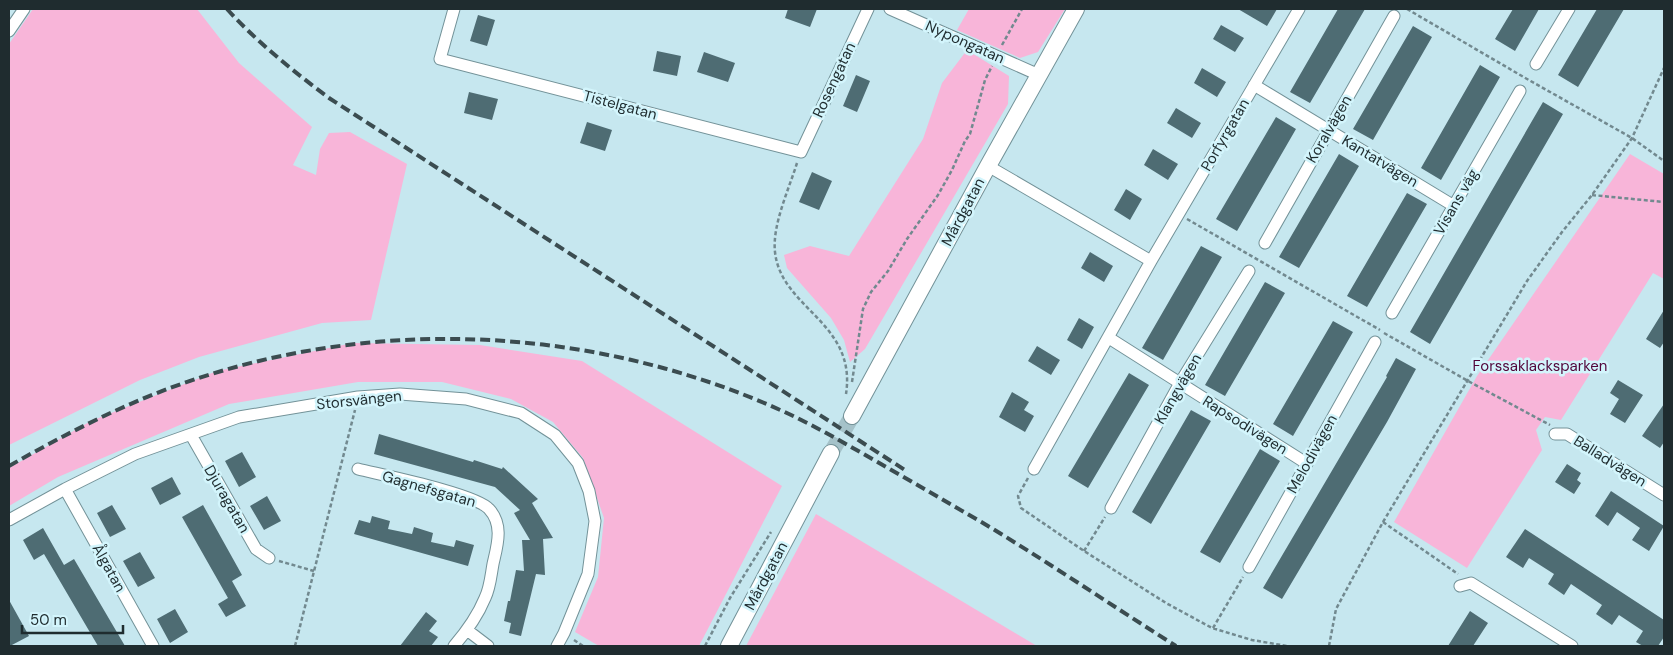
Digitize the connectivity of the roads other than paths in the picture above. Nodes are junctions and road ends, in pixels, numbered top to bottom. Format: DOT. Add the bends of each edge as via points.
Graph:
graph roads {
  1 [pos="24,9"];
  2 [pos="454,9"];
  3 [pos="868,9"];
  4 [pos="890,9"];
  5 [pos="1076,9"];
  6 [pos="1299,9"];
  7 [pos="1569,9"];
  8 [pos="1394,16"];
  9 [pos="9,31"];
  10 [pos="1536,64"];
  11 [pos="1039,75"];
  12 [pos="1254,86"];
  13 [pos="1520,91"];
  14 [pos="1328,130"];
  15 [pos="801,152"];
  16 [pos="988,166"];
  17 [pos="1454,206"];
  18 [pos="1265,243"];
  19 [pos="1151,261"];
  20 [pos="1249,271"];
  21 [pos="1392,314"];
  22 [pos="1109,338"];
  23 [pos="1375,342"];
  24 [pos="1180,383"];
  25 [pos="852,416"];
  26 [pos="1555,434"];
  27 [pos="191,435"];
  28 [pos="831,453"];
  29 [pos="1306,463"];
  30 [pos="358,469"];
  31 [pos="1034,469"];
  32 [pos="66,489"];
  33 [pos="1664,495"];
  34 [pos="1111,508"];
  35 [pos="9,520"];
  36 [pos="269,558"];
  37 [pos="1249,567"];
  38 [pos="1465,584"];
  39 [pos="467,630"];
  40 [pos="153,646"];
  41 [pos="454,646"];
  42 [pos="488,646"];
  43 [pos="557,646"];
  44 [pos="729,646"];
  45 [pos="1572,646"];
  1 -- 9 [label="street"];
  2 -- 15 [label="street, Tistelgatan" via="440,59"];
  3 -- 15 [label="street, Rosengatan"];
  4 -- 11 [label="street, Nypongatan"];
  5 -- 11 [label="street, Mårdgatan"];
  6 -- 12 [label="street, Porfyrgatan"];
  7 -- 10 [label="street"];
  8 -- 14 [label="street, Koralvägen"];
  11 -- 16 [label="street, Mårdgatan"];
  12 -- 14 [label="street, Kantatvägen"];
  12 -- 19 [label="street, Porfyrgatan"];
  13 -- 17 [label="street, Visans väg"];
  14 -- 17 [label="street, Kantatvägen"];
  14 -- 18 [label="street, Koralvägen"];
  16 -- 19 [label="street"];
  16 -- 25 [label="street, Mårdgatan"];
  17 -- 21 [label="street, Visans väg"];
  19 -- 22 [label="street, Porfyrgatan"];
  20 -- 24 [label="street, Klangvägen"];
  22 -- 24 [label="street, Rapsodivägen"];
  22 -- 31 [label="street, Porfyrgatan"];
  23 -- 29 [label="street, Melodivägen"];
  24 -- 29 [label="street, Rapsodivägen"];
  24 -- 34 [label="street, Klangvägen"];
  26 -- 33 [label="street, Balladvägen" via="1567,434"];
  27 -- 32 [label="street, Storsvängen" via="135,454"];
  27 -- 36 [label="street, Djuragatan" via="256,549"];
  27 -- 43 [label="street, Storsvängen" via="239,417 358,397 400,394 466,399 521,413 555,435 578,463 589,490 595,521 588,574"];
  28 -- 44 [label="street, Mårdgatan"];
  29 -- 37 [label="street, Melodivägen"];
  30 -- 39 [label="street, Gagnefsgatan" via="470,498 489,509 499,530 498,541 486,598"];
  32 -- 35 [label="street, Storsvängen"];
  32 -- 40 [label="street, Ålgatan"];
  38 -- 45 [label="street"];
  39 -- 41 [label="street, Gagnefsgatan"];
  39 -- 42 [label="street"];
}
